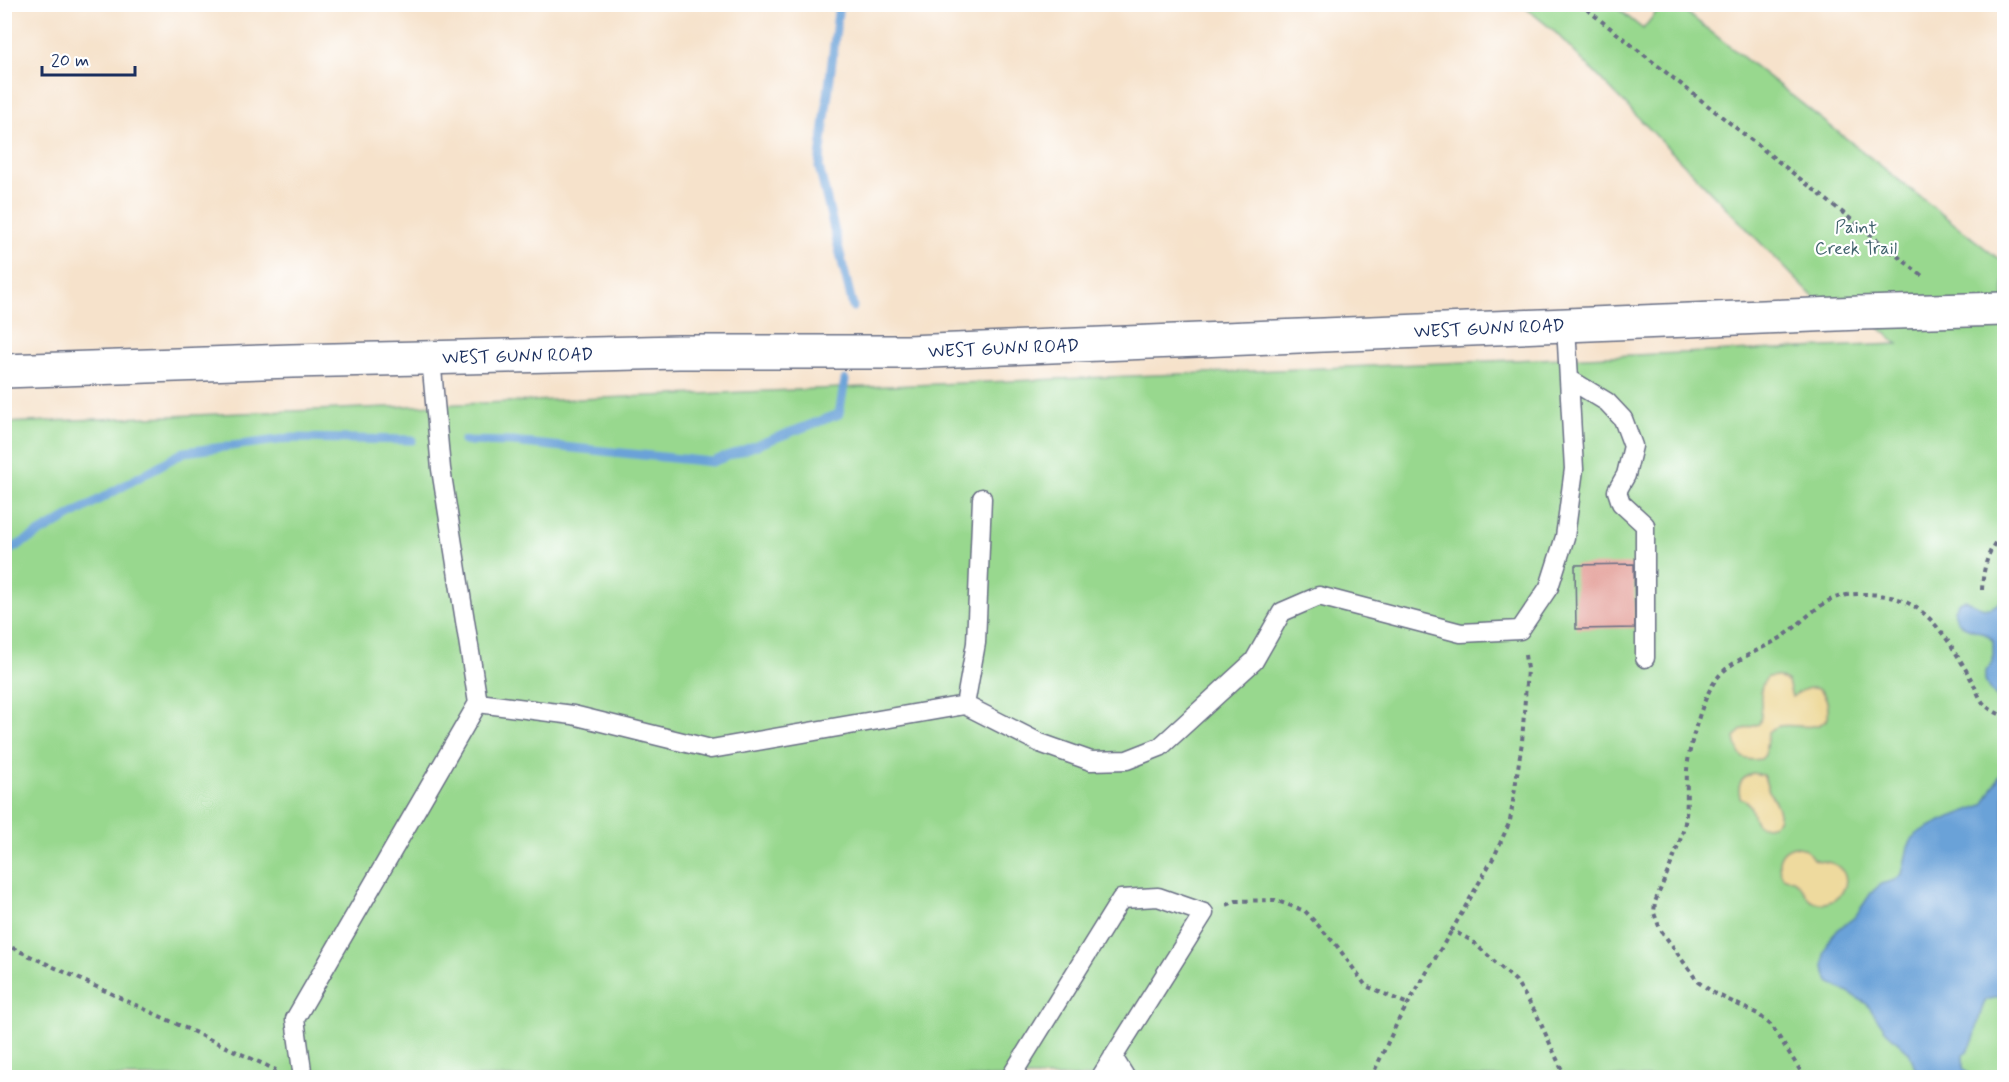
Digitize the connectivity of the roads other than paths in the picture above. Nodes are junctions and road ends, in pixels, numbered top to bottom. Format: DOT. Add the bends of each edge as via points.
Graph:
graph roads {
  1 [pos="2004,309"];
  2 [pos="1566,326"];
  3 [pos="431,358"];
  4 [pos="4,371"];
  5 [pos="1569,379"];
  6 [pos="982,498"];
  7 [pos="1645,658"];
  8 [pos="478,703"];
  9 [pos="965,705"];
  10 [pos="1113,1057"];
  11 [pos="303,1077"];
  12 [pos="1010,1077"];
  13 [pos="1100,1077"];
  14 [pos="1126,1077"];
  1 -- 2 [label="street, WEST GUNN ROAD, bridge"];
  2 -- 3 [label="street, WEST GUNN ROAD" via="907,352"];
  2 -- 5 [label="lane"];
  3 -- 4 [label="street, WEST GUNN ROAD"];
  3 -- 8 [label="lane" via="441,469"];
  5 -- 7 [label="lane" via="1607,402 1623,419 1633,446 1626,475 1617,491 1621,503 1645,525"];
  5 -- 9 [label="lane" via="1574,469 1565,537 1549,587 1520,630 1461,633 1319,596 1282,612 1254,662 1160,747 1127,760 1091,761 1040,743"];
  6 -- 9 [label="lane" via="976,643"];
  8 -- 9 [label="lane" via="573,715 711,749"];
  8 -- 11 [label="lane" via="295,1019"];
  10 -- 12 [label="lane" via="1204,914 1158,897 1121,899"];
  10 -- 13 [label="lane"];
  10 -- 14 [label="lane"];
}
